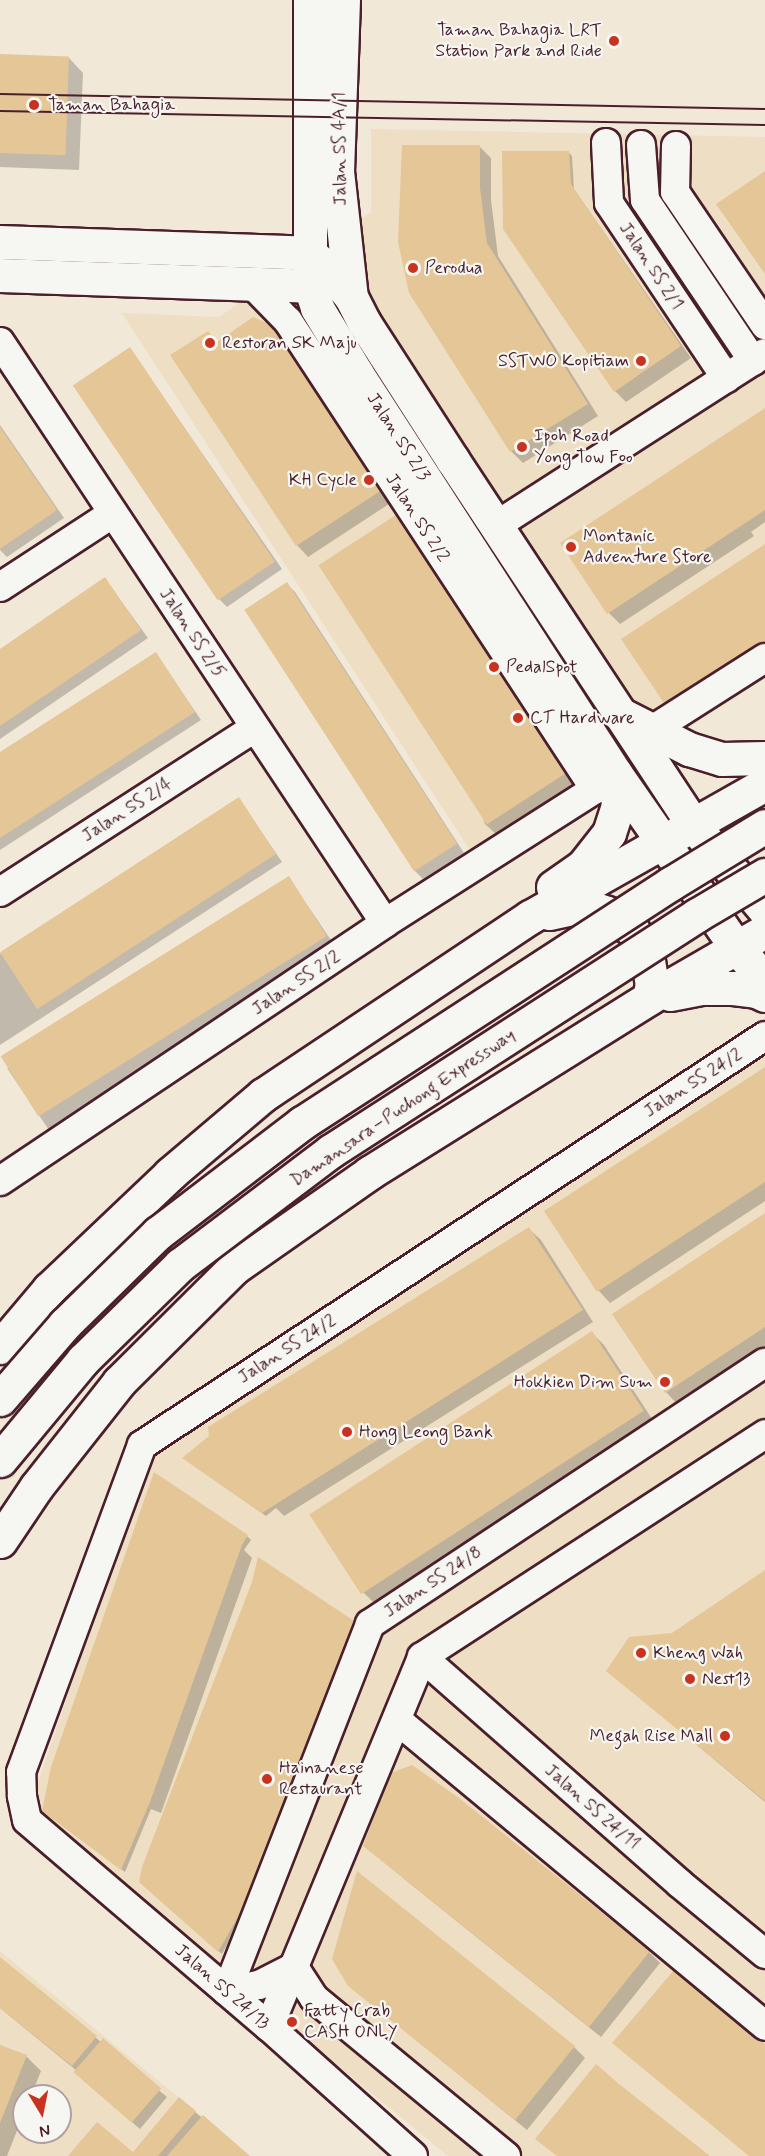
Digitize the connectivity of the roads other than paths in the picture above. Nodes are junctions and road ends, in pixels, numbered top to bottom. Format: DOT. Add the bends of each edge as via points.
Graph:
graph roads {
  1 [pos="310,0"];
  2 [pos="343,0"];
  3 [pos="606,143"];
  4 [pos="641,145"];
  5 [pos="676,146"];
  6 [pos="340,210"];
  7 [pos="0,242"];
  8 [pos="315,268"];
  9 [pos="0,275"];
  10 [pos="251,283"];
  11 [pos="351,297"];
  12 [pos="765,325"];
  13 [pos="0,342"];
  14 [pos="759,357"];
  15 [pos="726,378"];
  16 [pos="112,513"];
  17 [pos="497,525"];
  18 [pos="0,586"];
  19 [pos="765,658"];
  20 [pos="618,713"];
  21 [pos="254,728"];
  22 [pos="652,730"];
  23 [pos="765,758"];
  24 [pos="605,781"];
  25 [pos="765,784"];
  26 [pos="694,826"];
  27 [pos="765,826"];
  28 [pos="663,844"];
  29 [pos="765,875"];
  30 [pos="0,892"];
  31 [pos="765,910"];
  32 [pos="530,917"];
  33 [pos="385,923"];
  34 [pos="765,931"];
  35 [pos="736,947"];
  36 [pos="765,980"];
  37 [pos="765,995"];
  38 [pos="649,998"];
  39 [pos="765,1036"];
  40 [pos="0,1181"];
  41 [pos="0,1347"];
  42 [pos="765,1363"];
  43 [pos="0,1399"];
  44 [pos="765,1434"];
  45 [pos="0,1460"];
  46 [pos="0,1540"];
  47 [pos="422,1657"];
  48 [pos="397,1720"];
  49 [pos="27,1820"];
  50 [pos="765,1954"];
  51 [pos="294,1967"];
  52 [pos="227,1991"];
  53 [pos="765,2026"];
  54 [pos="268,2027"];
  55 [pos="413,2156"];
  56 [pos="506,2156"];
  1 -- 8 [label="main road, Jalan SS 4A/1"];
  2 -- 6 [label="main road, Jalan SS 4A/1" via="337,150"];
  3 -- 15 [label="street, Jalan SS 2/1" via="609,203"];
  4 -- 14 [label="street, Jalan SS 2/1" via="645,200"];
  5 -- 12 [label="street" via="675,192"];
  6 -- 8 [label="main road"];
  6 -- 11 [label="main road, Jalan SS 4A/1"];
  7 -- 8 [label="main road"];
  8 -- 10 [label="main road"];
  8 -- 11 [label="main road"];
  8 -- 24 [label="main road, Jalan SS 2/3" via="317,308"];
  9 -- 10 [label="main road"];
  10 -- 24 [label="street, Jalan SS 2/2" via="288,321"];
  11 -- 17 [label="main road, Jalan SS 2/3"];
  13 -- 16 [label="street, Jalan SS 2/5"];
  14 -- 15 [label="street"];
  15 -- 17 [label="street"];
  16 -- 18 [label="street"];
  16 -- 21 [label="street, Jalan SS 2/5"];
  17 -- 20 [label="main road, Jalan SS 2/3"];
  19 -- 22 [label="street"];
  20 -- 22 [label="main road"];
  20 -- 26 [label="main road, Jalan SS 2/3"];
  21 -- 30 [label="street, Jalan SS 2/4"];
  21 -- 33 [label="street, Jalan SS 2/5"];
  22 -- 23 [label="main road" via="689,749 722,759"];
  24 -- 28 [label="main road, Jalan SS 2/3"];
  24 -- 32 [label="main road" via="618,806 609,833 583,866 547,891"];
  24 -- 33 [label="street, Jalan SS 2/2"];
  25 -- 26 [label="main road"];
  26 -- 28 [label="main road"];
  26 -- 31 [label="main road, Jalan SS 2/3"];
  27 -- 43 [label="main road, bridge" via="302,1123 159,1233 65,1324"];
  28 -- 32 [label="main road"];
  28 -- 35 [label="main road, Jalan SS 2/3"];
  29 -- 45 [label="main road, Damansara–Puchong Expressway, bridge" via="331,1151 180,1265 83,1360"];
  32 -- 38 [label="main road" via="578,907 592,908 620,920 632,929 648,954 652,984"];
  32 -- 41 [label="main road" via="263,1095 170,1174 57,1281"];
  33 -- 40 [label="street, Jalan SS 2/2"];
  34 -- 35 [label="main road"];
  35 -- 36 [label="main road, Jalan SS 2/3"];
  35 -- 38 [label="main road"];
  37 -- 38 [label="main road" via="733,987"];
  38 -- 46 [label="main road" via="369,1173 235,1267 119,1382"];
  39 -- 49 [label="street, Jalan SS 24/2" via="142,1445 21,1772"];
  42 -- 52 [label="street, Jalan SS 24/8" via="370,1624"];
  44 -- 47 [label="street"];
  47 -- 48 [label="street"];
  47 -- 50 [label="street, Jalan SS 24/11"];
  48 -- 51 [label="street"];
  48 -- 53 [label="street"];
  49 -- 52 [label="street, Jalan SS 24/13"];
  51 -- 52 [label="street" via="259,1985"];
  51 -- 54 [label="street"];
  51 -- 56 [label="street" via="314,1998"];
  52 -- 54 [label="street, Jalan SS 24/13"];
  54 -- 55 [label="street, Jalan SS 24/13"];
}
